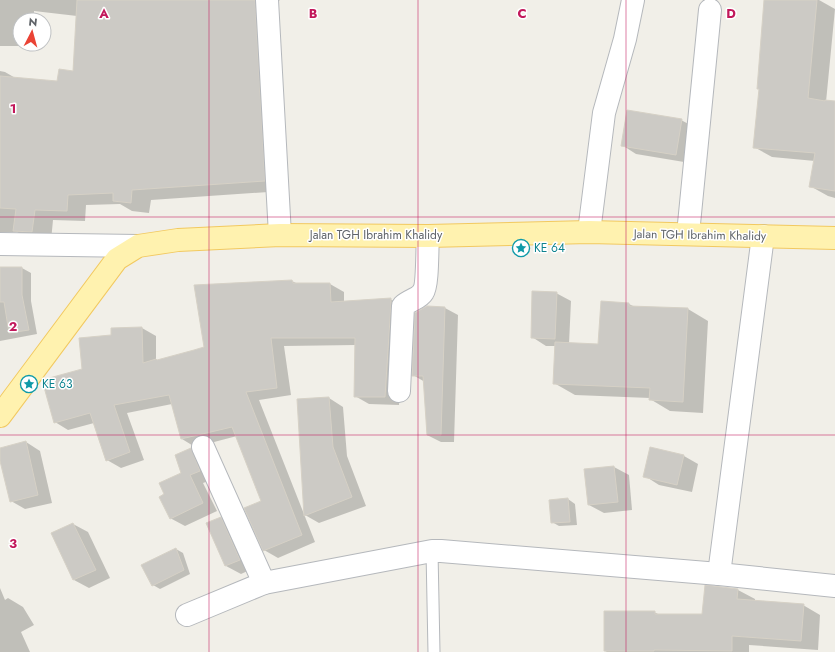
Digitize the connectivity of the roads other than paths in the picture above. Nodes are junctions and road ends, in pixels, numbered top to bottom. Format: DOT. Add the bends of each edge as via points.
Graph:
graph roads {
  1 [pos="267,0"];
  2 [pos="633,0"];
  3 [pos="710,10"];
  4 [pos="589,232"];
  5 [pos="688,234"];
  6 [pos="280,235"];
  7 [pos="428,236"];
  8 [pos="763,236"];
  9 [pos="835,238"];
  10 [pos="0,244"];
  11 [pos="138,246"];
  12 [pos="399,391"];
  13 [pos="0,416"];
  14 [pos="203,446"];
  15 [pos="432,551"];
  16 [pos="719,574"];
  17 [pos="264,583"];
  18 [pos="835,586"];
  19 [pos="187,615"];
  20 [pos="434,652"];
  1 -- 6 [label="street"];
  2 -- 4 [label="street" via="604,113"];
  3 -- 5 [label="street"];
  4 -- 5 [label="main road, Jalan TGH Ibrahim Khalidy"];
  4 -- 7 [label="main road, Jalan TGH Ibrahim Khalidy"];
  5 -- 8 [label="main road, Jalan TGH Ibrahim Khalidy"];
  6 -- 7 [label="main road, Jalan TGH Ibrahim Khalidy"];
  6 -- 11 [label="main road, Jalan TGH Ibrahim Khalidy" via="178,240"];
  7 -- 12 [label="street" via="426,285 423,293 403,306"];
  8 -- 9 [label="main road, Jalan TGH Ibrahim Khalidy"];
  8 -- 16 [label="street"];
  10 -- 11 [label="street"];
  11 -- 13 [label="main road, Jalan TGH Ibrahim Khalidy" via="117,259"];
  14 -- 17 [label="street"];
  15 -- 16 [label="street"];
  15 -- 17 [label="street"];
  15 -- 20 [label="lane"];
  16 -- 18 [label="street"];
  17 -- 19 [label="street"];
}
